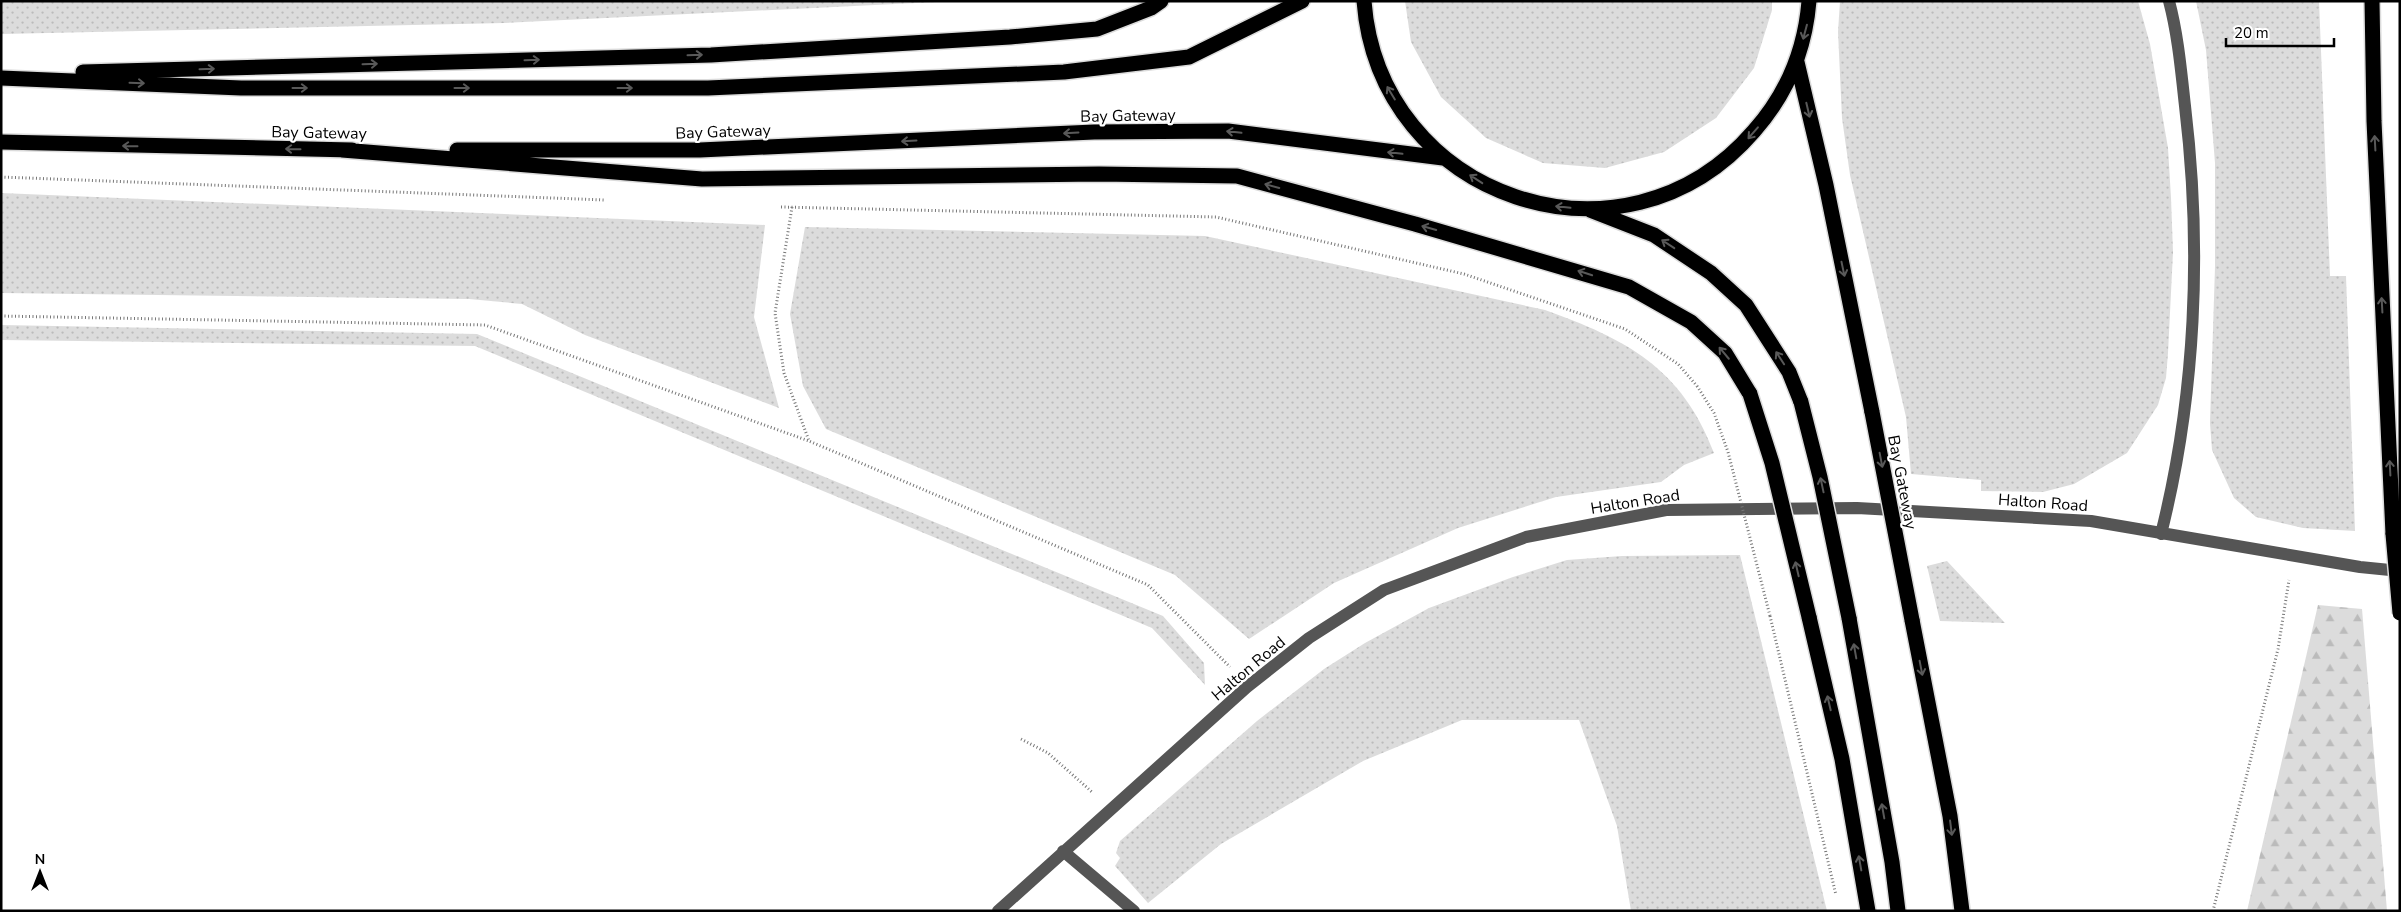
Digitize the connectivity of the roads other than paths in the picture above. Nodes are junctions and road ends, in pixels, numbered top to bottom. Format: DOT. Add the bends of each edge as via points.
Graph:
graph roads {
  1 [pos="1161,1"];
  2 [pos="1302,1"];
  3 [pos="1364,1"];
  4 [pos="1809,1"];
  5 [pos="2168,1"];
  6 [pos="2372,1"];
  7 [pos="1797,62"];
  8 [pos="1,76"];
  9 [pos="1,142"];
  10 [pos="342,150"];
  11 [pos="1444,158"];
  12 [pos="1589,210"];
  13 [pos="2161,534"];
  14 [pos="2400,571"];
  15 [pos="2400,612"];
  16 [pos="1063,851"];
  17 [pos="998,911"];
  18 [pos="1134,911"];
  19 [pos="1868,911"];
  20 [pos="1898,911"];
  21 [pos="1962,911"];
  8 -- 1 [label="highway, one-way" via="711,55 1010,37 1097,29"];
  8 -- 2 [label="highway, one-way" via="241,88 708,88 1064,72 1189,57"];
  11 -- 3 [label="highway, one-way" via="1408,121 1382,77 1366,28"];
  4 -- 7 [label="highway, one-way"];
  5 -- 13 [label="street" via="2176,26 2189,137 2194,279 2191,352 2180,435"];
  15 -- 6 [label="highway, one-way, bridge" via="2393,534 2374,121"];
  7 -- 12 [label="highway, one-way" via="1772,111 1737,152 1693,183 1642,203"];
  7 -- 21 [label="highway, Bay Gateway, one-way, bridge" via="1826,185 1872,412 1950,816"];
  10 -- 9 [label="highway, Bay Gateway, one-way"];
  11 -- 10 [label="highway, Bay Gateway, one-way" via="1228,131 1094,132 700,150"];
  19 -- 10 [label="highway, one-way, bridge" via="1842,759 1772,463 1750,394 1725,353 1691,322 1629,287 1237,176 1099,174 702,178"];
  12 -- 11 [label="highway, one-way" via="1537,204 1487,187"];
  20 -- 12 [label="highway, one-way, bridge" via="1849,618 1820,477 1801,402 1789,372 1746,305 1711,273 1654,235"];
  13 -- 14 [label="street, Halton Road"];
  13 -- 16 [label="street, Halton Road" via="2091,521 1857,508 1666,510 1526,537 1384,590 1310,638 1247,687"];
  16 -- 17 [label="street, Halton Road"];
  16 -- 18 [label="street"];
}
